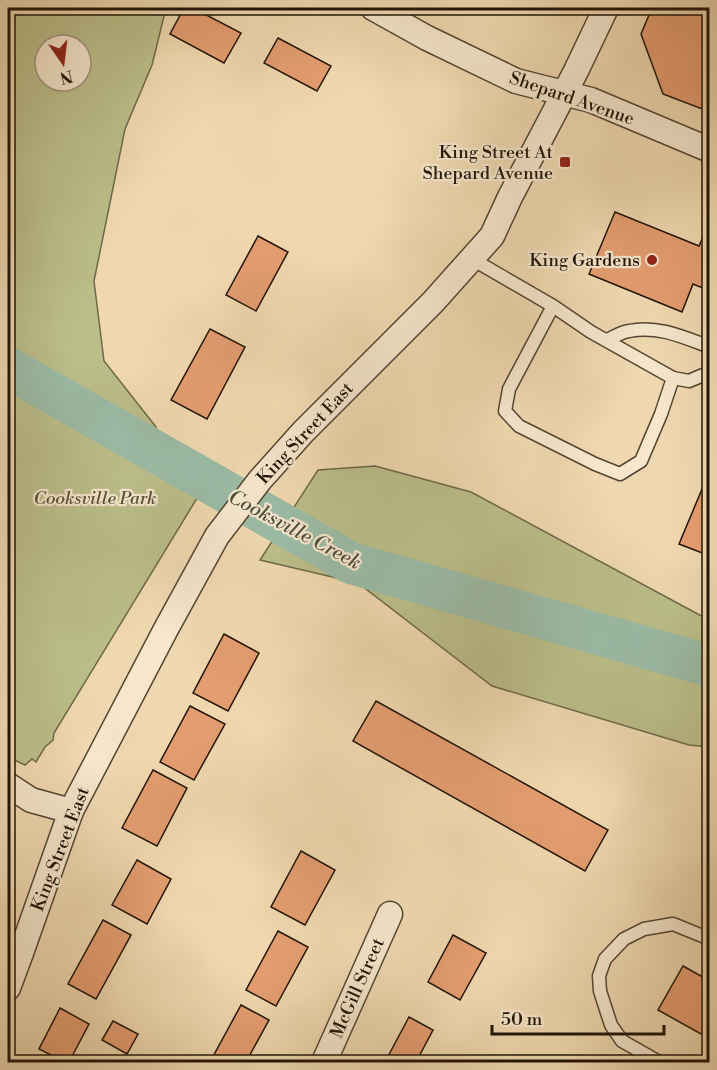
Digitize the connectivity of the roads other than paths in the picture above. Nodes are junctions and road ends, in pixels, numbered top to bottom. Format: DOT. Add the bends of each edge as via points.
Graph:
graph roads {
  1 [pos="373,8"];
  2 [pos="606,8"];
  3 [pos="564,94"];
  4 [pos="710,150"];
  5 [pos="472,259"];
  6 [pos="553,306"];
  7 [pos="607,340"];
  8 [pos="710,347"];
  9 [pos="710,372"];
  10 [pos="673,378"];
  11 [pos="8,785"];
  12 [pos="70,811"];
  13 [pos="390,914"];
  14 [pos="710,939"];
  15 [pos="8,988"];
  16 [pos="324,1062"];
  17 [pos="658,1062"];
  1 -- 3 [label="street, Shepard Avenue" via="516,81"];
  2 -- 3 [label="street, King Street East"];
  3 -- 4 [label="street, Shepard Avenue" via="591,100"];
  3 -- 5 [label="street, King Street East" via="492,236"];
  5 -- 6 [label="lane"];
  5 -- 12 [label="street, King Street East" via="303,432 217,536"];
  6 -- 7 [label="lane"];
  6 -- 10 [label="lane" via="509,389 505,411 519,426 620,474 640,461"];
  7 -- 8 [label="lane" via="627,331 649,329 670,332"];
  7 -- 10 [label="lane"];
  9 -- 10 [label="lane" via="689,381"];
  11 -- 12 [label="street" via="31,800"];
  12 -- 15 [label="street, King Street East"];
  13 -- 16 [label="street, McGill Street"];
  14 -- 17 [label="lane" via="673,924 644,929 624,939 605,958 599,976 600,991 611,1025 622,1041"];
}
